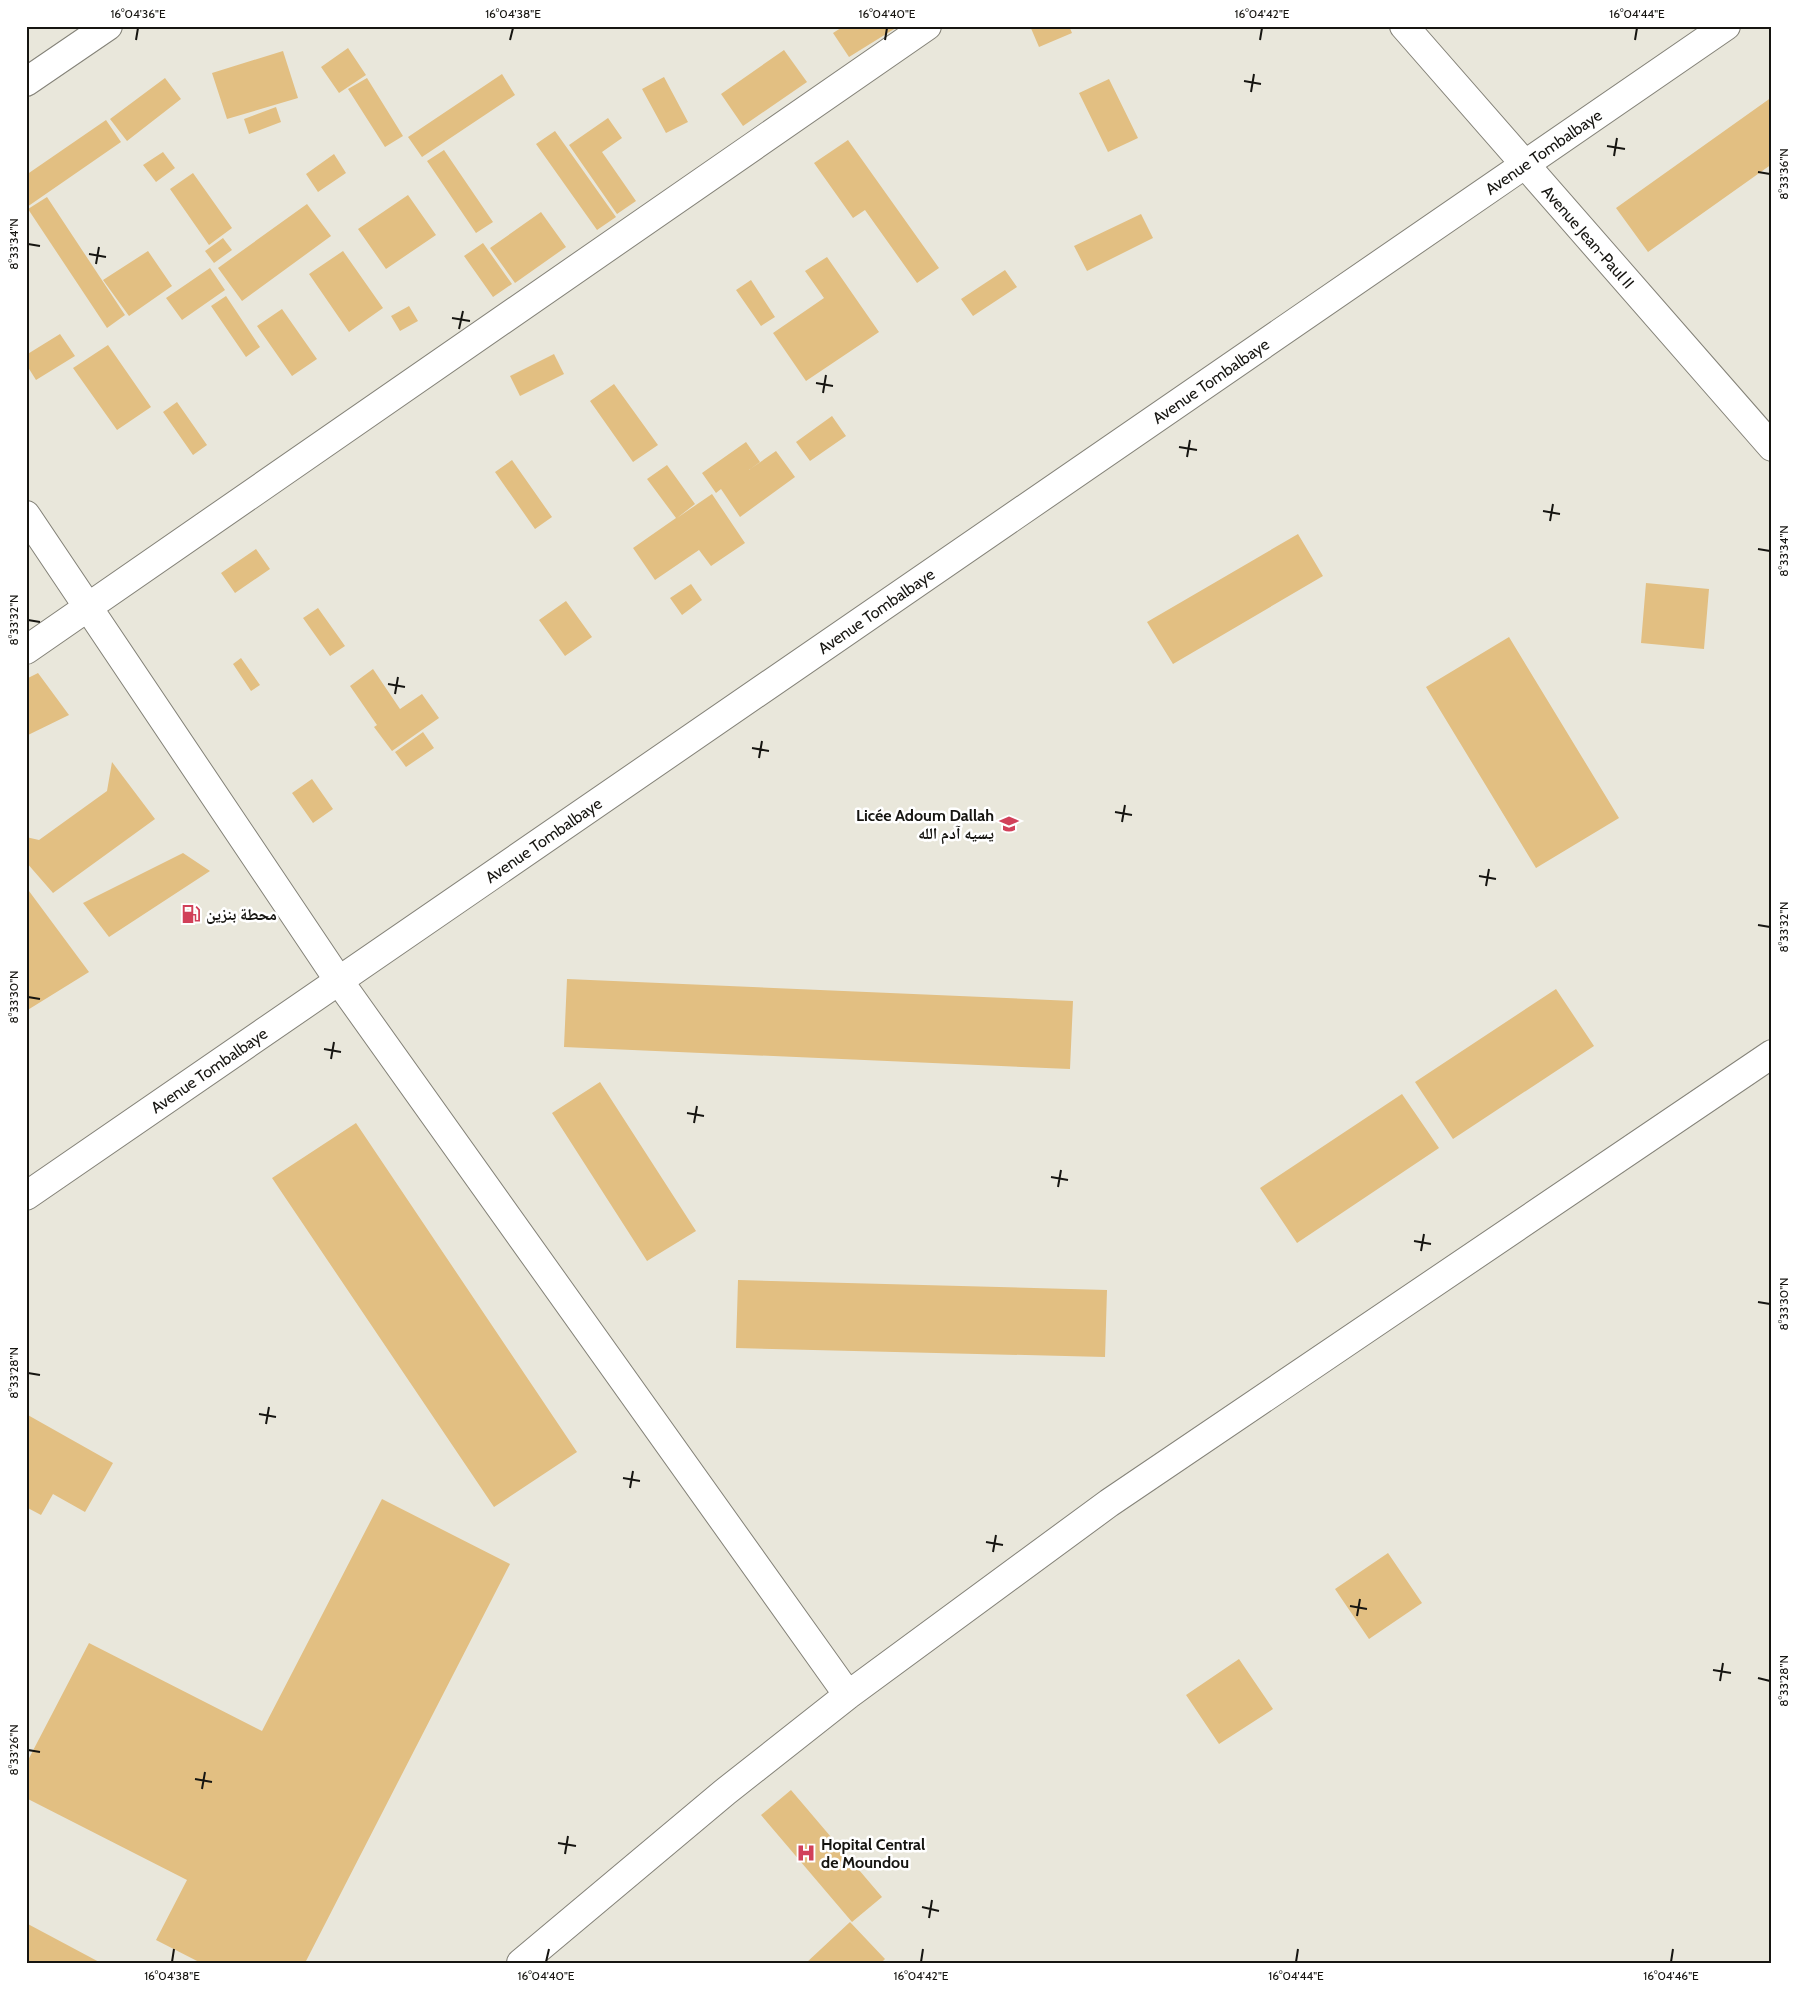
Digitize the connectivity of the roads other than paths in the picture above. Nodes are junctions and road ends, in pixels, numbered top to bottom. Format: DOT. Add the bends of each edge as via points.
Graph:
graph roads {
  1 [pos="108,26"];
  2 [pos="927,26"];
  3 [pos="1404,26"];
  4 [pos="1726,26"];
  5 [pos="26,82"];
  6 [pos="1524,164"];
  7 [pos="1772,447"];
  8 [pos="26,515"];
  9 [pos="89,607"];
  10 [pos="26,650"];
  11 [pos="339,981"];
  12 [pos="1772,1054"];
  13 [pos="26,1196"];
  14 [pos="848,1695"];
  15 [pos="521,1963"];
  1 -- 5 [label="street"];
  2 -- 9 [label="street"];
  3 -- 6 [label="street, Avenue Jean-Paul II"];
  4 -- 6 [label="street, Avenue Tombalbaye"];
  6 -- 7 [label="street, Avenue Jean-Paul II"];
  6 -- 11 [label="street, Avenue Tombalbaye"];
  8 -- 9 [label="street"];
  9 -- 10 [label="street"];
  9 -- 11 [label="street"];
  11 -- 13 [label="street, Avenue Tombalbaye"];
  11 -- 14 [label="street"];
  12 -- 14 [label="street" via="1109,1503"];
  14 -- 15 [label="street" via="725,1792"];
}
